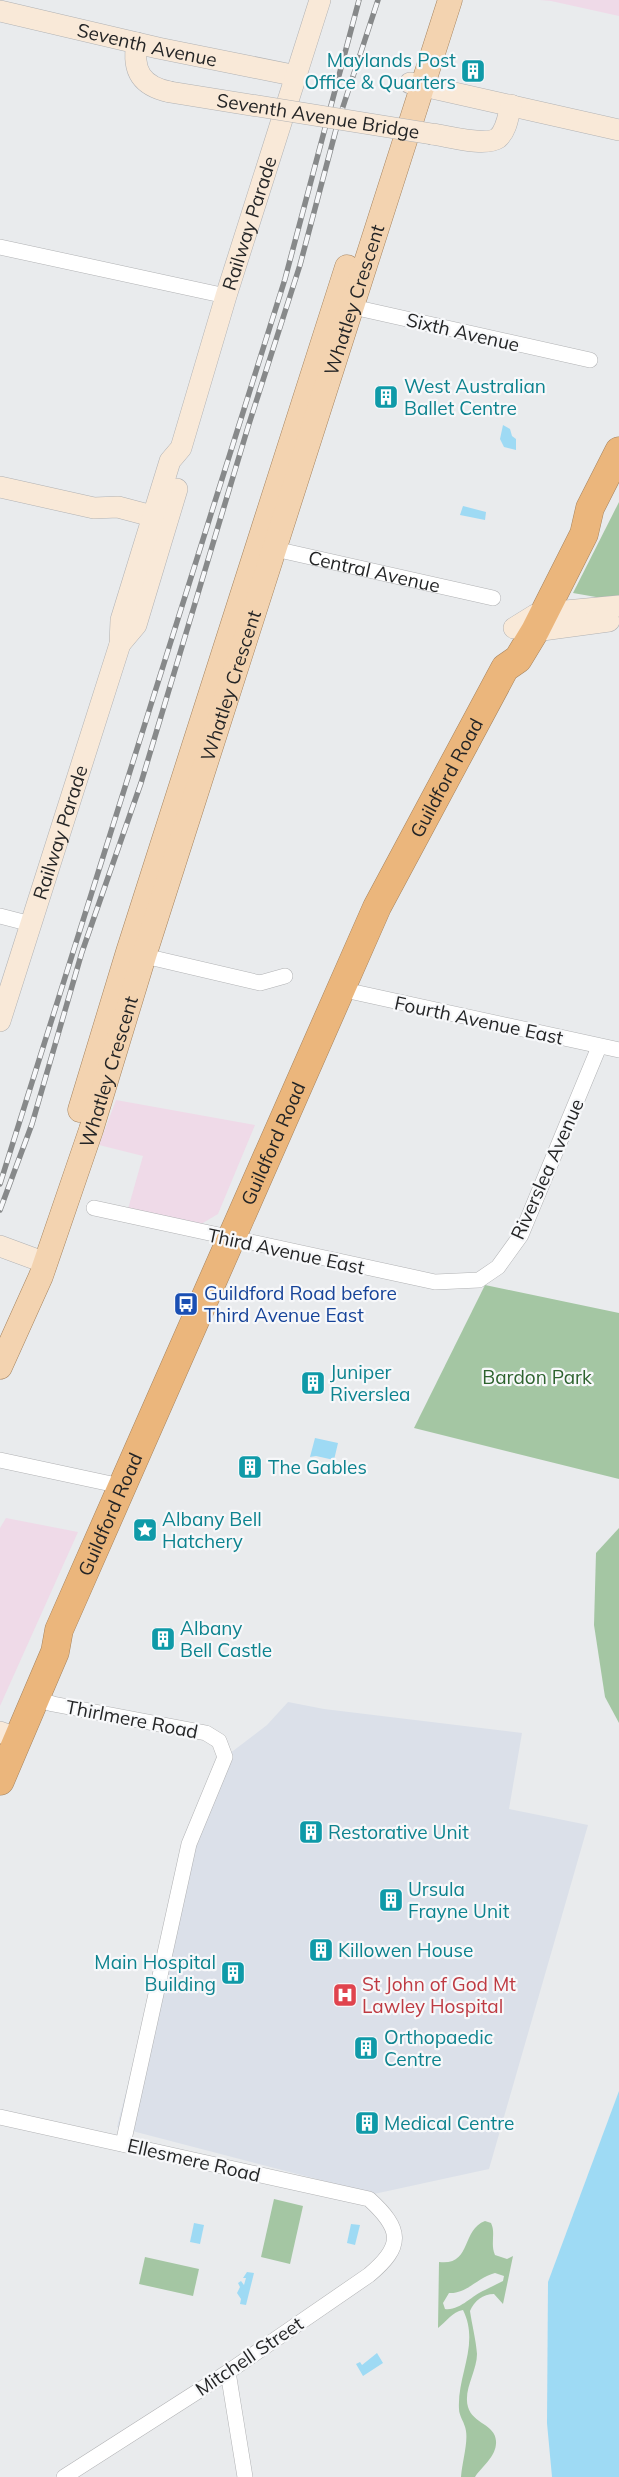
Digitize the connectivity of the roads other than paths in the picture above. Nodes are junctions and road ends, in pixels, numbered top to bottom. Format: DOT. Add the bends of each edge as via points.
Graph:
graph roads {
  1 [pos="320,0"];
  2 [pos="435,0"];
  3 [pos="450,0"];
  4 [pos="0,11"];
  5 [pos="137,42"];
  6 [pos="297,76"];
  7 [pos="417,85"];
  8 [pos="510,105"];
  9 [pos="619,130"];
  10 [pos="0,247"];
  11 [pos="226,296"];
  12 [pos="343,305"];
  13 [pos="590,360"];
  14 [pos="619,451"];
  15 [pos="0,487"];
  16 [pos="159,524"];
  17 [pos="266,547"];
  18 [pos="493,598"];
  19 [pos="619,606"];
  20 [pos="619,619"];
  21 [pos="531,624"];
  22 [pos="0,916"];
  23 [pos="31,924"];
  24 [pos="136,954"];
  25 [pos="285,976"];
  26 [pos="340,989"];
  27 [pos="0,1021"];
  28 [pos="599,1047"];
  29 [pos="619,1050"];
  30 [pos="94,1208"];
  31 [pos="230,1238"];
  32 [pos="22,1261"];
  33 [pos="479,1280"];
  34 [pos="0,1340"];
  35 [pos="0,1366"];
  36 [pos="0,1460"];
  37 [pos="121,1486"];
  38 [pos="34,1686"];
  39 [pos="6,1737"];
  40 [pos="0,1781"];
  41 [pos="0,2117"];
  42 [pos="123,2144"];
  43 [pos="383,2212"];
  44 [pos="228,2372"];
  45 [pos="64,2477"];
  46 [pos="245,2477"];
  1 -- 6 [label="main road, Railway Parade"];
  2 -- 7 [label="main road, Whatley Crescent"];
  3 -- 7 [label="main road, Whatley Crescent"];
  4 -- 5 [label="main road, Seventh Avenue"];
  5 -- 6 [label="main road, Seventh Avenue"];
  5 -- 8 [label="main road, Seventh Avenue Bridge, bridge" via="135,65 140,75 170,92 475,141 498,138 505,127"];
  6 -- 11 [label="main road, Railway Parade"];
  7 -- 8 [label="main road"];
  7 -- 12 [label="main road, Whatley Crescent"];
  8 -- 9 [label="main road"];
  10 -- 11 [label="street"];
  11 -- 16 [label="main road, Railway Parade" via="181,448 170,461"];
  12 -- 13 [label="street, Sixth Avenue"];
  12 -- 17 [label="main road, Whatley Crescent"];
  14 -- 21 [label="highway, Guildford Road" via="590,508 571,525"];
  15 -- 16 [label="main road" via="94,508 118,507"];
  16 -- 23 [label="main road, Railway Parade" via="121,620 120,644"];
  17 -- 18 [label="street, Central Avenue"];
  17 -- 24 [label="main road, Whatley Crescent"];
  19 -- 21 [label="main road"];
  20 -- 21 [label="main road"];
  21 -- 26 [label="highway, Guildford Road" via="502,650 505,668 377,907"];
  22 -- 23 [label="street"];
  23 -- 27 [label="main road, Railway Parade"];
  24 -- 25 [label="street" via="260,983"];
  24 -- 32 [label="main road, Whatley Crescent" via="91,1130"];
  26 -- 28 [label="street, Fourth Avenue East"];
  26 -- 31 [label="highway, Guildford Road"];
  28 -- 29 [label="street, Fourth Avenue East"];
  28 -- 33 [label="street, Riverslea Avenue" via="521,1235 498,1266"];
  30 -- 31 [label="street, Third Avenue East"];
  31 -- 33 [label="street, Third Avenue East" via="435,1282"];
  31 -- 37 [label="highway, Guildford Road"];
  32 -- 34 [label="main road, Whatley Crescent"];
  32 -- 35 [label="main road, Whatley Crescent"];
  36 -- 37 [label="street"];
  37 -- 38 [label="highway, Guildford Road" via="59,1630 44,1648"];
  38 -- 39 [label="highway, Guildford Road"];
  38 -- 42 [label="street, Thirlmere Road" via="43,1701 52,1704 206,1733 219,1741 225,1757 189,1844"];
  39 -- 40 [label="highway, Guildford Road"];
  41 -- 42 [label="street, Ellesmere Road"];
  42 -- 43 [label="street, Ellesmere Road" via="369,2199"];
  43 -- 44 [label="street, Mitchell Street" via="393,2227 395,2244 387,2260"];
  44 -- 45 [label="street, Mitchell Street"];
  44 -- 46 [label="street"];
}
